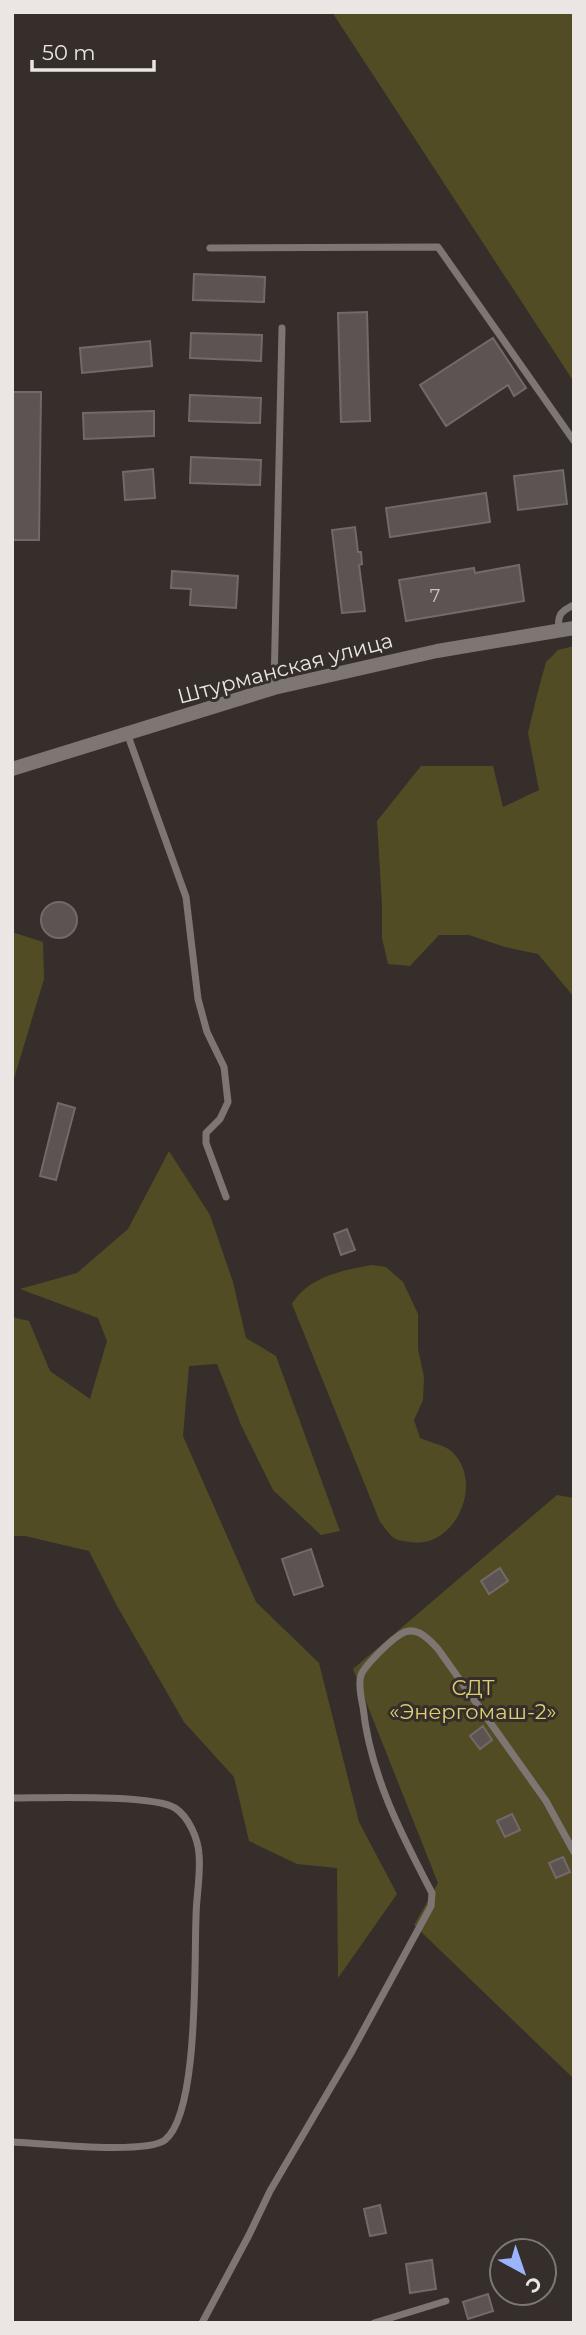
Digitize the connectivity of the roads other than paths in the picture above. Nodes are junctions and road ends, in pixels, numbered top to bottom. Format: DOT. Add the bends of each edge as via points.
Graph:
graph roads {
  1 [pos="210,248"];
  2 [pos="282,328"];
  3 [pos="574,440"];
  4 [pos="574,605"];
  5 [pos="574,628"];
  6 [pos="559,629"];
  7 [pos="274,688"];
  8 [pos="127,732"];
  9 [pos="12,769"];
  10 [pos="226,1197"];
  11 [pos="12,1798"];
  12 [pos="574,1852"];
  13 [pos="12,2142"];
  14 [pos="446,2301"];
  15 [pos="202,2323"];
  16 [pos="374,2323"];
  1 -- 3 [label="lane" via="438,247"];
  2 -- 7 [label="lane"];
  4 -- 6 [label="lane" via="559,614"];
  5 -- 6 [label="street, Штурманская улица"];
  6 -- 7 [label="street, Штурманская улица"];
  7 -- 8 [label="street, Штурманская улица"];
  8 -- 9 [label="street, Штурманская улица"];
  8 -- 10 [label="lane" via="187,897 198,999 223,1067 228,1102 206,1133"];
  11 -- 13 [label="lane" via="124,1799 172,1806 191,1828 199,1854 195,1998 181,2115 174,2131 162,2142 142,2146"];
  12 -- 15 [label="lane" via="546,1801 438,1649 415,1630 399,1635 362,1675 361,1697 374,1766 432,1893 431,1906 270,2191"];
  14 -- 16 [label="lane"];
}
